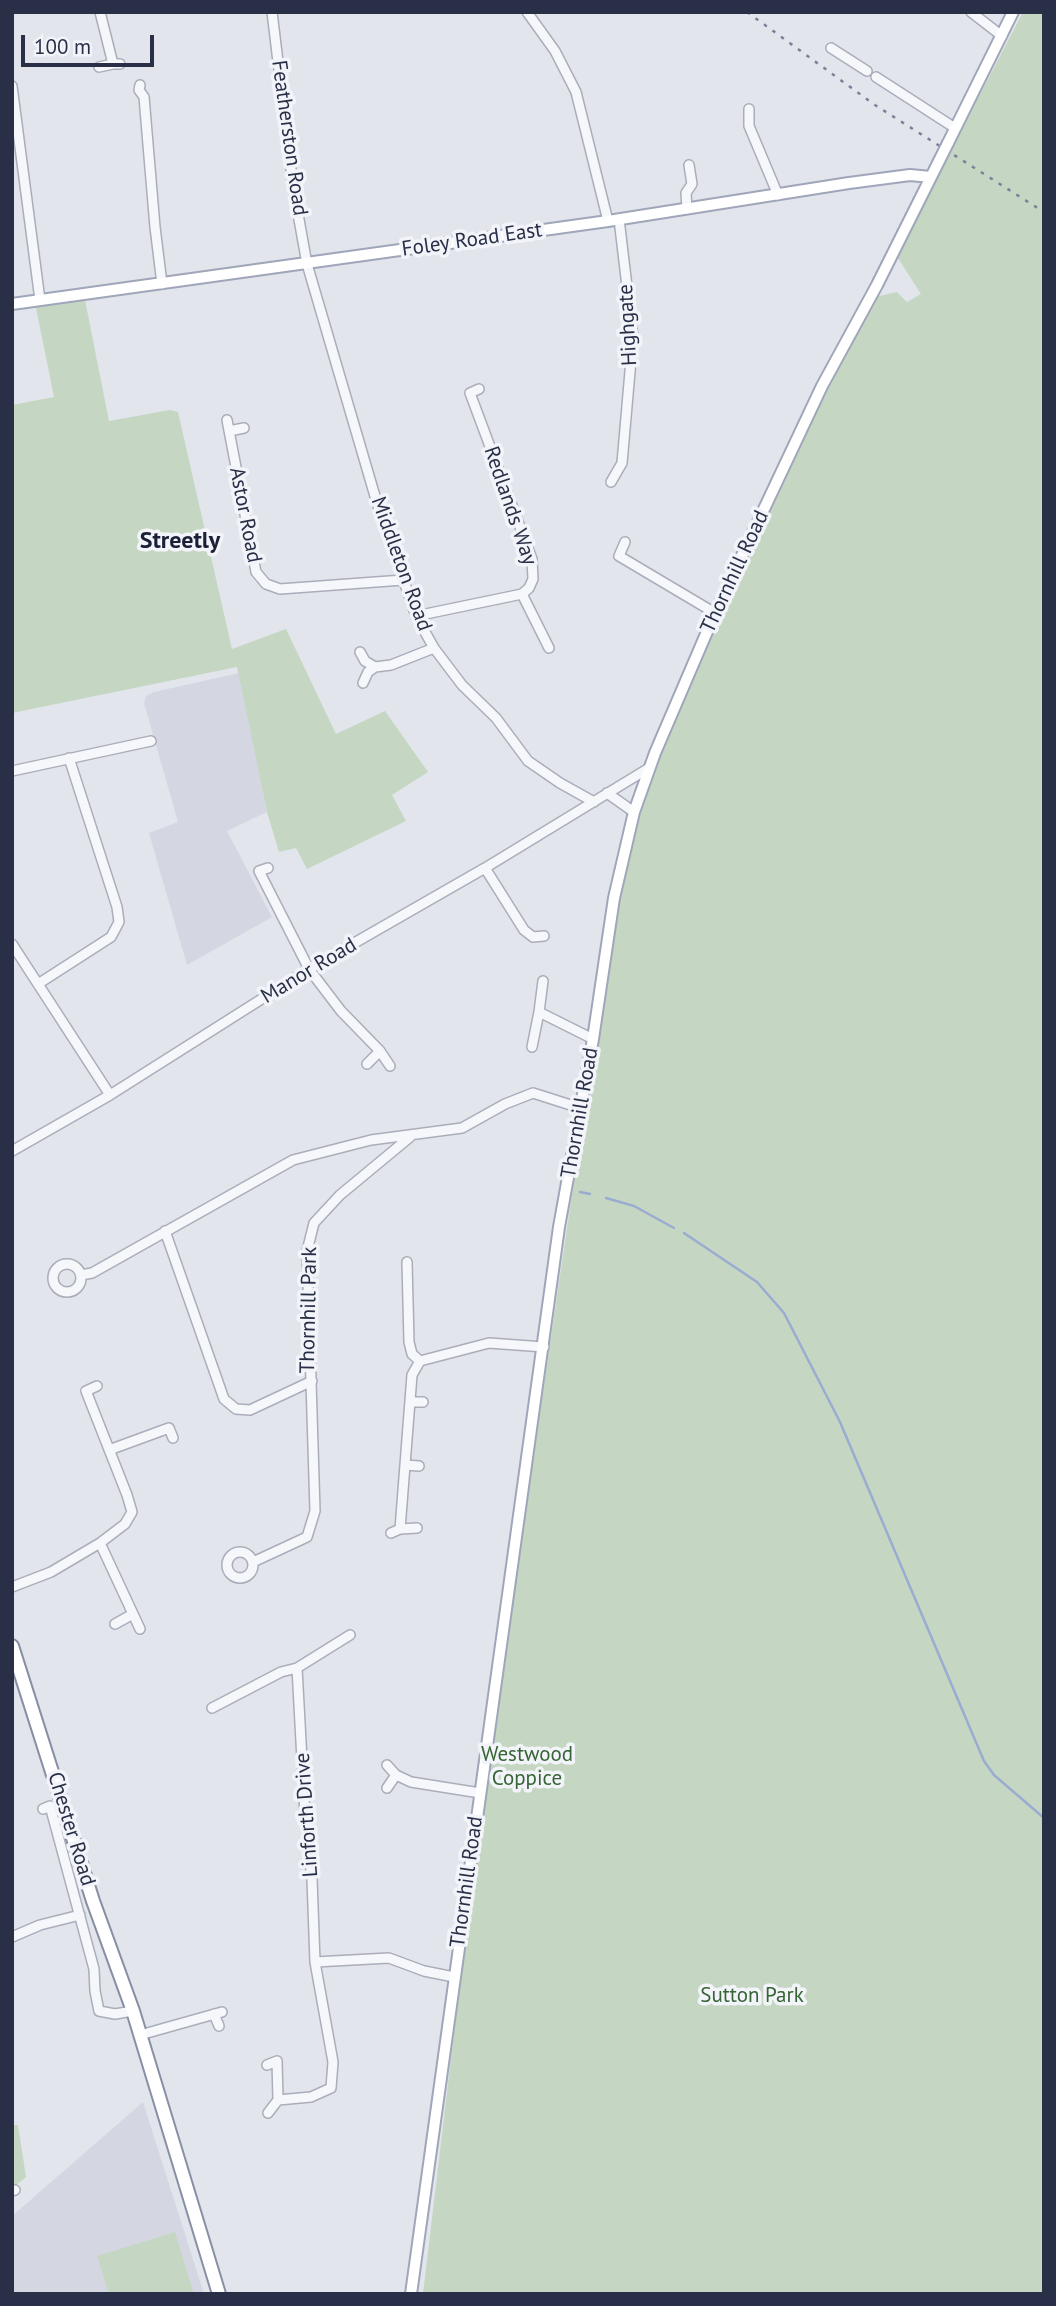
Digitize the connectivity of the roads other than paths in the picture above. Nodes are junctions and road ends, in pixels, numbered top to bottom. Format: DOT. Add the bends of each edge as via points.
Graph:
graph roads {
  1 [pos="100,12"];
  2 [pos="272,12"];
  3 [pos="527,12"];
  4 [pos="971,12"];
  5 [pos="1013,12"];
  6 [pos="1002,36"];
  7 [pos="831,48"];
  8 [pos="99,67"];
  9 [pos="867,71"];
  10 [pos="876,77"];
  11 [pos="141,85"];
  12 [pos="12,86"];
  13 [pos="749,109"];
  14 [pos="955,128"];
  15 [pos="690,165"];
  16 [pos="931,177"];
  17 [pos="778,195"];
  18 [pos="687,209"];
  19 [pos="613,220"];
  20 [pos="307,264"];
  21 [pos="162,284"];
  22 [pos="40,300"];
  23 [pos="12,304"];
  24 [pos="470,393"];
  25 [pos="227,419"];
  26 [pos="244,428"];
  27 [pos="229,431"];
  28 [pos="607,466"];
  29 [pos="618,471"];
  30 [pos="611,482"];
  31 [pos="625,542"];
  32 [pos="403,580"];
  33 [pos="522,594"];
  34 [pos="715,614"];
  35 [pos="416,615"];
  36 [pos="549,648"];
  37 [pos="434,649"];
  38 [pos="360,652"];
  39 [pos="375,667"];
  40 [pos="363,683"];
  41 [pos="150,741"];
  42 [pos="69,758"];
  43 [pos="649,768"];
  44 [pos="12,771"];
  45 [pos="607,793"];
  46 [pos="594,802"];
  47 [pos="634,811"];
  48 [pos="268,868"];
  49 [pos="485,868"];
  50 [pos="544,936"];
  51 [pos="12,944"];
  52 [pos="309,969"];
  53 [pos="543,981"];
  54 [pos="38,984"];
  55 [pos="539,1012"];
  56 [pos="593,1039"];
  57 [pos="532,1047"];
  58 [pos="380,1051"];
  59 [pos="367,1064"];
  60 [pos="390,1066"];
  61 [pos="110,1095"];
  62 [pos="580,1108"];
  63 [pos="411,1136"];
  64 [pos="12,1151"];
  65 [pos="166,1231"];
  66 [pos="407,1262"];
  67 [pos="81,1275"];
  68 [pos="544,1347"];
  69 [pos="421,1362"];
  70 [pos="312,1381"];
  71 [pos="97,1386"];
  72 [pos="410,1402"];
  73 [pos="423,1402"];
  74 [pos="173,1438"];
  75 [pos="109,1450"];
  76 [pos="405,1465"];
  77 [pos="419,1466"];
  78 [pos="416,1528"];
  79 [pos="100,1543"];
  80 [pos="253,1562"];
  81 [pos="12,1587"];
  82 [pos="133,1614"];
  83 [pos="115,1624"];
  84 [pos="140,1629"];
  85 [pos="350,1635"];
  86 [pos="13,1649"];
  87 [pos="297,1668"];
  88 [pos="212,1708"];
  89 [pos="387,1765"];
  90 [pos="396,1775"];
  91 [pos="387,1788"];
  92 [pos="480,1793"];
  93 [pos="43,1809"];
  94 [pos="80,1914"];
  95 [pos="12,1937"];
  96 [pos="315,1962"];
  97 [pos="454,1977"];
  98 [pos="133,2011"];
  99 [pos="219,2026"];
  100 [pos="140,2035"];
  101 [pos="267,2065"];
  102 [pos="278,2100"];
  103 [pos="268,2113"];
  104 [pos="219,2294"];
  105 [pos="411,2294"];
  1 -- 8 [label="street" via="116,64"];
  2 -- 20 [label="street, Featherston Road"];
  3 -- 19 [label="street, Highgate" via="555,51 576,92"];
  4 -- 6 [label="street"];
  5 -- 6 [label="main road, Thornhill Road"];
  6 -- 14 [label="main road, Thornhill Road"];
  7 -- 9 [label="street"];
  10 -- 14 [label="street"];
  11 -- 21 [label="street" via="139,90 147,96"];
  12 -- 22 [label="street"];
  13 -- 17 [label="street" via="749,126"];
  14 -- 16 [label="main road, Thornhill Road, bridge"];
  15 -- 18 [label="street"];
  16 -- 17 [label="main road, Foley Road East" via="910,175"];
  16 -- 34 [label="main road, Thornhill Road" via="822,386"];
  17 -- 18 [label="main road, Foley Road East"];
  18 -- 19 [label="main road, Foley Road East"];
  19 -- 20 [label="main road, Foley Road East"];
  19 -- 29 [label="street, Highgate" via="633,337"];
  20 -- 21 [label="main road, Foley Road East"];
  20 -- 32 [label="street, Middleton Road"];
  21 -- 22 [label="main road, Foley Road East"];
  22 -- 23 [label="main road, Foley Road East"];
  24 -- 33 [label="street, Redlands Way" via="534,569 529,588"];
  25 -- 27 [label="street, Astor Road"];
  26 -- 27 [label="street"];
  27 -- 32 [label="street, Astor Road" via="256,572 266,584 280,589"];
  28 -- 29 [label="street"];
  29 -- 30 [label="street, Highgate"];
  31 -- 34 [label="street" via="619,556"];
  32 -- 35 [label="street, Middleton Road"];
  33 -- 35 [label="street, Redlands Way"];
  33 -- 36 [label="street"];
  34 -- 43 [label="main road, Thornhill Road"];
  35 -- 37 [label="street, Middleton Road"];
  37 -- 39 [label="street"];
  37 -- 46 [label="street, Middleton Road" via="528,761"];
  38 -- 39 [label="street"];
  39 -- 40 [label="street"];
  41 -- 42 [label="street"];
  42 -- 44 [label="street"];
  42 -- 54 [label="street" via="119,922 111,937"];
  43 -- 45 [label="street, Manor Road"];
  43 -- 47 [label="main road, Thornhill Road"];
  45 -- 46 [label="street, Manor Road"];
  45 -- 47 [label="street"];
  46 -- 49 [label="street, Manor Road"];
  47 -- 56 [label="main road, Thornhill Road" via="614,898"];
  48 -- 52 [label="street" via="259,871"];
  49 -- 50 [label="street" via="524,930 533,937"];
  49 -- 52 [label="street, Manor Road"];
  51 -- 54 [label="street"];
  52 -- 58 [label="street" via="341,1012"];
  52 -- 61 [label="street, Manor Road"];
  53 -- 55 [label="street"];
  54 -- 61 [label="street"];
  55 -- 56 [label="street"];
  55 -- 57 [label="street"];
  56 -- 62 [label="main road, Thornhill Road"];
  58 -- 59 [label="street"];
  58 -- 60 [label="street"];
  61 -- 64 [label="street, Manor Road"];
  62 -- 63 [label="street" via="533,1093 462,1128"];
  62 -- 68 [label="main road, Thornhill Road"];
  63 -- 65 [label="street" via="371,1140 293,1160"];
  63 -- 70 [label="street, Thornhill Park" via="314,1223 307,1251"];
  65 -- 67 [label="street"];
  65 -- 70 [label="street, Thornhill Park" via="224,1399 236,1409 250,1410"];
  66 -- 69 [label="street" via="414,1293 409,1342 412,1354"];
  68 -- 69 [label="street" via="489,1343"];
  68 -- 92 [label="main road, Thornhill Road"];
  69 -- 72 [label="street" via="412,1375"];
  70 -- 80 [label="street" via="312,1526 307,1537"];
  71 -- 75 [label="street" via="86,1391"];
  72 -- 73 [label="street"];
  72 -- 76 [label="street"];
  74 -- 75 [label="street" via="169,1428"];
  75 -- 79 [label="street" via="132,1512 125,1524"];
  76 -- 77 [label="street"];
  76 -- 78 [label="street" via="395,1531"];
  79 -- 81 [label="street" via="51,1572"];
  79 -- 82 [label="street"];
  82 -- 83 [label="street"];
  82 -- 84 [label="street"];
  85 -- 87 [label="street" via="341,1646"];
  86 -- 98 [label="highway, Chester Road"];
  87 -- 88 [label="street" via="281,1672 223,1707"];
  87 -- 96 [label="street, Linforth Drive"];
  89 -- 90 [label="street"];
  90 -- 91 [label="street"];
  90 -- 92 [label="street" via="411,1782"];
  92 -- 97 [label="main road, Thornhill Road"];
  93 -- 94 [label="street, Chester Road" via="50,1806"];
  94 -- 95 [label="street"];
  94 -- 98 [label="street, Chester Road" via="99,2011"];
  96 -- 97 [label="street" via="388,1958"];
  96 -- 102 [label="street, Linforth Drive" via="333,2062 331,2088 311,2097"];
  97 -- 105 [label="main road, Thornhill Road"];
  98 -- 100 [label="highway, Chester Road"];
  99 -- 100 [label="street" via="218,2013"];
  100 -- 104 [label="highway, Chester Road"];
  101 -- 102 [label="street" via="277,2062"];
  102 -- 103 [label="street"];
}
